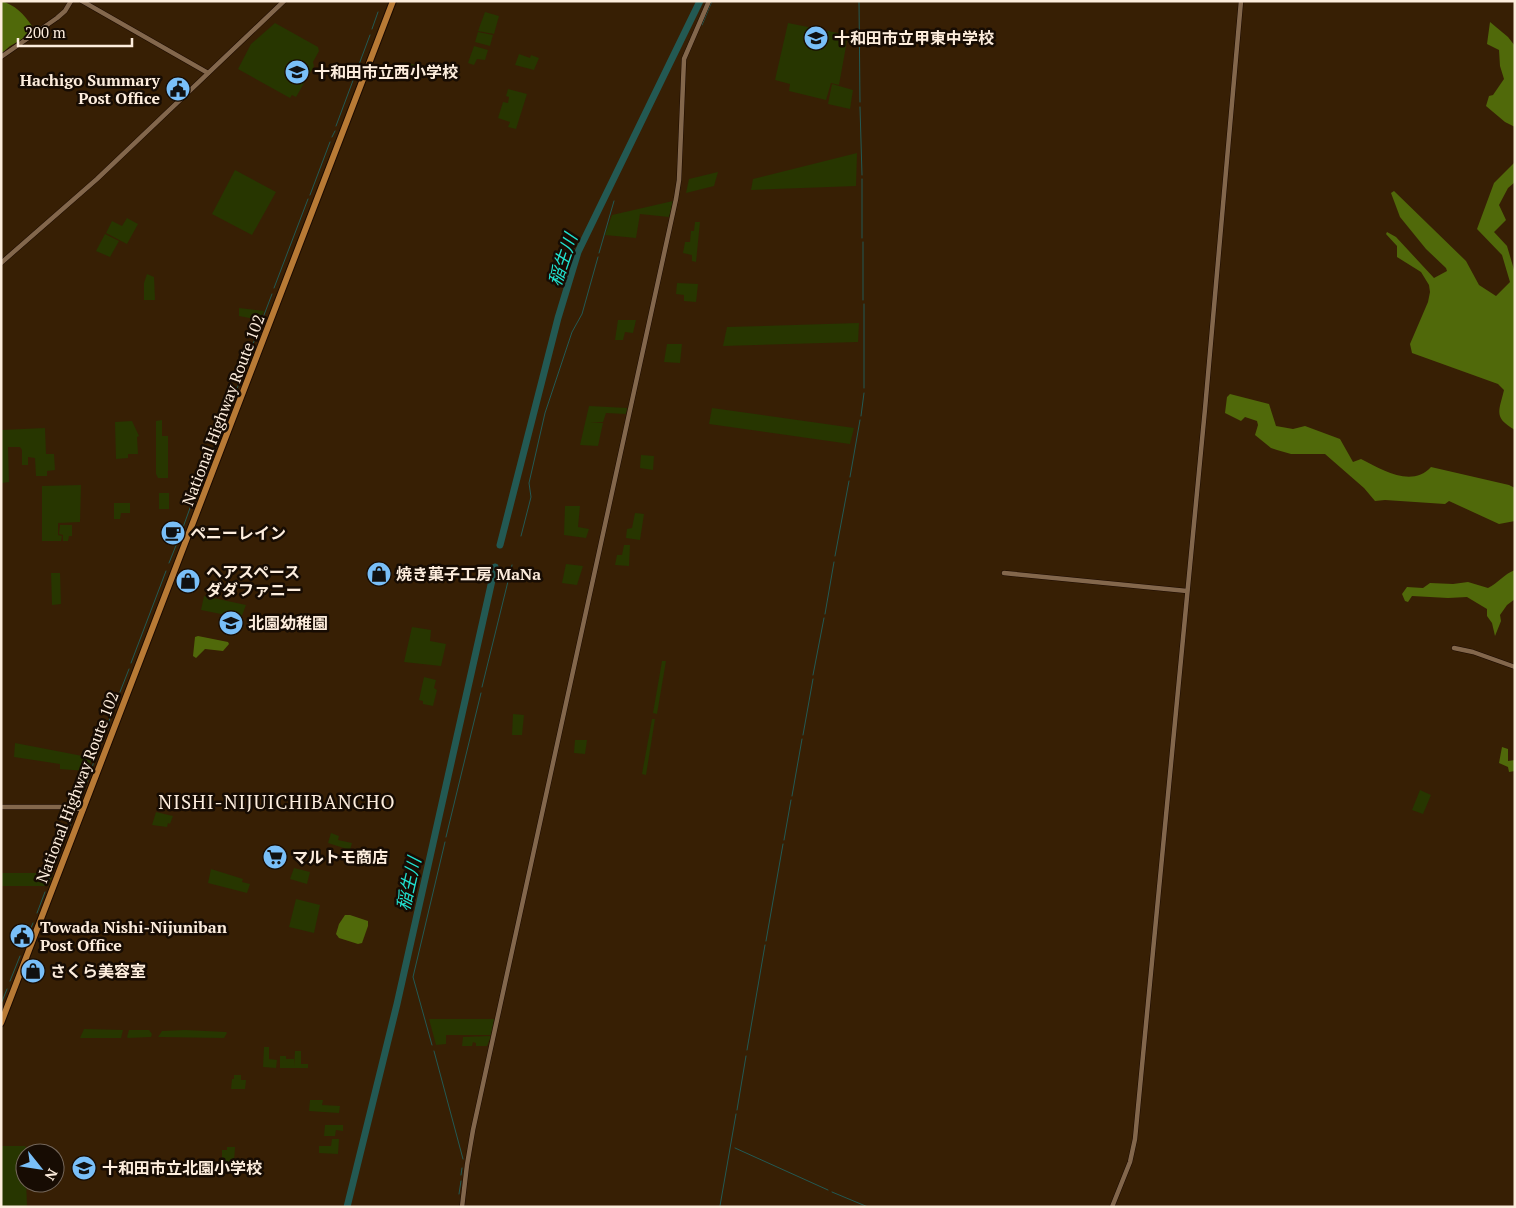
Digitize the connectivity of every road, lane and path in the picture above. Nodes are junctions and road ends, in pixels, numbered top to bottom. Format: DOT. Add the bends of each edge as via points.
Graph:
graph roads {
  1 [pos="71,1"];
  2 [pos="82,1"];
  3 [pos="284,1"];
  4 [pos="394,1"];
  5 [pos="709,1"];
  6 [pos="1241,1"];
  7 [pos="1,57"];
  8 [pos="208,73"];
  9 [pos="1,263"];
  10 [pos="1004,573"];
  11 [pos="1187,591"];
  12 [pos="1454,648"];
  13 [pos="1515,667"];
  14 [pos="1,807"];
  15 [pos="83,810"];
  16 [pos="1,1023"];
  17 [pos="462,1207"];
  18 [pos="1112,1207"];
  1 -- 7 [label="street" via="57,18"];
  2 -- 8 [label="street"];
  3 -- 8 [label="street"];
  4 -- 15 [label="highway, National Highway Route 102"];
  5 -- 17 [label="street" via="684,59 676,199 473,1130"];
  6 -- 11 [label="street"];
  8 -- 9 [label="street" via="97,179"];
  10 -- 11 [label="street"];
  11 -- 18 [label="street" via="1135,1139 1130,1162"];
  12 -- 13 [label="street"];
  14 -- 15 [label="street" via="73,807"];
  15 -- 16 [label="highway, National Highway Route 102"];
}
